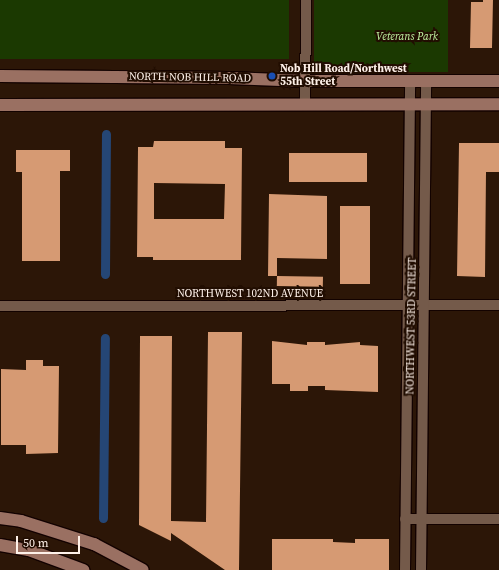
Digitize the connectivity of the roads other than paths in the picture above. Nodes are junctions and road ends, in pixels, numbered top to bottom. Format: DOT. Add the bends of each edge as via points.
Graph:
graph roads {
  1 [pos="306,0"];
  2 [pos="0,76"];
  3 [pos="306,81"];
  4 [pos="499,81"];
  5 [pos="410,82"];
  6 [pos="426,82"];
  7 [pos="305,104"];
  8 [pos="499,104"];
  9 [pos="0,105"];
  10 [pos="410,105"];
  11 [pos="426,105"];
  12 [pos="499,305"];
  13 [pos="0,306"];
  14 [pos="407,306"];
  15 [pos="424,306"];
  16 [pos="0,518"];
  17 [pos="405,519"];
  18 [pos="422,519"];
  19 [pos="499,519"];
  20 [pos="0,545"];
  21 [pos="83,570"];
  22 [pos="143,570"];
  23 [pos="405,570"];
  24 [pos="421,570"];
  1 -- 3 [label="street"];
  2 -- 3 [label="main road, NORTH NOB HILL ROAD"];
  3 -- 5 [label="main road, NORTH NOB HILL ROAD"];
  3 -- 7 [label="street"];
  4 -- 6 [label="main road, NORTH NOB HILL ROAD"];
  5 -- 6 [label="main road, NORTH NOB HILL ROAD"];
  5 -- 10 [label="street, NORTHWEST 53RD STREET"];
  6 -- 11 [label="street, NORTHWEST 53RD STREET"];
  7 -- 9 [label="main road"];
  7 -- 10 [label="main road"];
  8 -- 11 [label="main road"];
  10 -- 11 [label="main road"];
  10 -- 14 [label="street, NORTHWEST 53RD STREET"];
  11 -- 15 [label="street, NORTHWEST 53RD STREET"];
  12 -- 15 [label="street, NORTHWEST 102ND AVENUE"];
  13 -- 14 [label="street, NORTHWEST 102ND AVENUE"];
  14 -- 15 [label="street, NORTHWEST 102ND AVENUE"];
  14 -- 17 [label="street, NORTHWEST 53RD STREET"];
  15 -- 18 [label="street, NORTHWEST 53RD STREET"];
  16 -- 22 [label="main road" via="21,521 94,544"];
  17 -- 18 [label="street"];
  17 -- 23 [label="street, NORTHWEST 53RD STREET"];
  18 -- 19 [label="street"];
  18 -- 24 [label="street, NORTHWEST 53RD STREET"];
  20 -- 21 [label="main road" via="29,550"];
}
